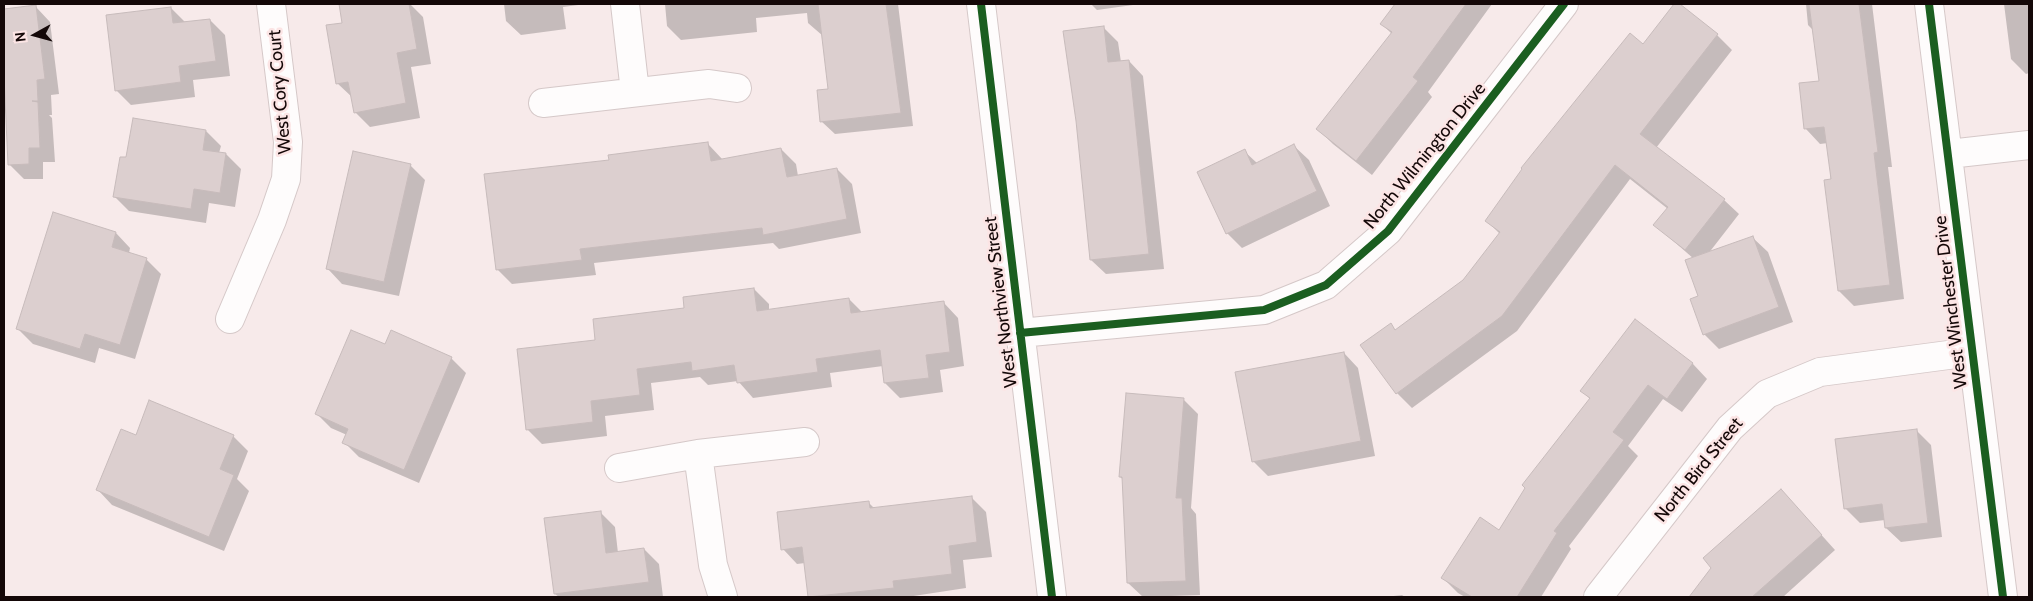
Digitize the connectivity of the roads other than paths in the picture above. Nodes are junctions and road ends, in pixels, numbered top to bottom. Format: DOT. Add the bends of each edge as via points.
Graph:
graph roads {
  1 [pos="271,4"];
  2 [pos="625,4"];
  3 [pos="981,4"];
  4 [pos="1564,4"];
  5 [pos="1929,4"];
  6 [pos="737,88"];
  7 [pos="635,92"];
  8 [pos="543,102"];
  9 [pos="2029,144"];
  10 [pos="1949,154"];
  11 [pos="230,319"];
  12 [pos="1020,333"];
  13 [pos="1971,352"];
  14 [pos="805,442"];
  15 [pos="698,454"];
  16 [pos="619,468"];
  17 [pos="724,597"];
  18 [pos="1052,597"];
  19 [pos="1598,597"];
  20 [pos="2003,597"];
  1 -- 11 [label="street, West Cory Court" via="288,142 286,179"];
  2 -- 7 [label="street"];
  3 -- 12 [label="street, West Northview Street"];
  4 -- 12 [label="street, North Wilmington Drive" via="1388,231 1326,285 1264,310"];
  5 -- 10 [label="street, West Winchester Drive"];
  6 -- 7 [label="street" via="709,84"];
  7 -- 8 [label="street"];
  9 -- 10 [label="street"];
  10 -- 13 [label="street, West Winchester Drive"];
  12 -- 18 [label="street, West Northview Street"];
  13 -- 19 [label="street, North Bird Street" via="1820,372 1767,394 1730,428"];
  13 -- 20 [label="street, West Winchester Drive"];
  14 -- 15 [label="street"];
  15 -- 16 [label="street"];
  15 -- 17 [label="street" via="713,565"];
}
